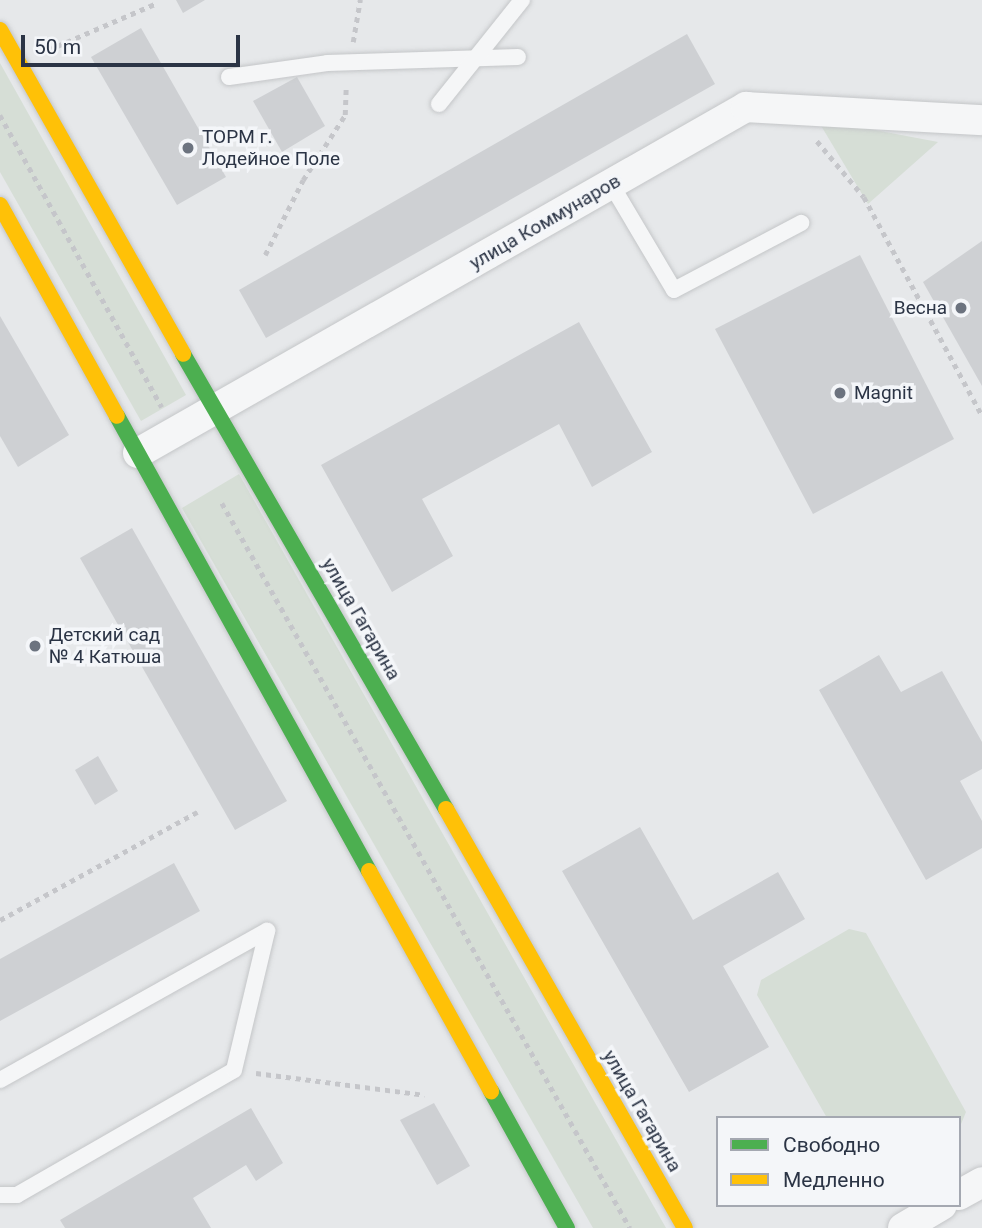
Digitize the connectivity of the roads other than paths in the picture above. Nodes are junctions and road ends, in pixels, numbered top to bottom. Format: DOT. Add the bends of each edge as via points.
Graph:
graph roads {
  1 [pos="522,0"];
  2 [pos="0,30"];
  3 [pos="518,57"];
  4 [pos="475,58"];
  5 [pos="229,77"];
  6 [pos="439,104"];
  7 [pos="982,120"];
  8 [pos="611,184"];
  9 [pos="0,205"];
  10 [pos="802,223"];
  11 [pos="218,410"];
  12 [pos="138,453"];
  13 [pos="0,1080"];
  14 [pos="982,1182"];
  15 [pos="961,1194"];
  16 [pos="0,1195"];
  17 [pos="939,1207"];
  18 [pos="913,1226"];
  19 [pos="567,1228"];
  20 [pos="685,1228"];
  1 -- 4 [label="lane"];
  2 -- 11 [label="street, улица Гагарина" via="136,276"];
  3 -- 4 [label="lane"];
  4 -- 5 [label="lane" via="348,62"];
  4 -- 6 [label="lane"];
  7 -- 8 [label="street, улица Коммунаров" via="746,107"];
  8 -- 10 [label="lane" via="674,290"];
  8 -- 11 [label="street, улица Коммунаров"];
  9 -- 12 [label="street"];
  11 -- 12 [label="street, улица Коммунаров"];
  11 -- 20 [label="street, улица Гагарина"];
  12 -- 19 [label="street"];
  13 -- 16 [label="lane" via="267,931 234,1070 17,1195"];
  14 -- 15 [label="street"];
  17 -- 18 [label="street"];
}
